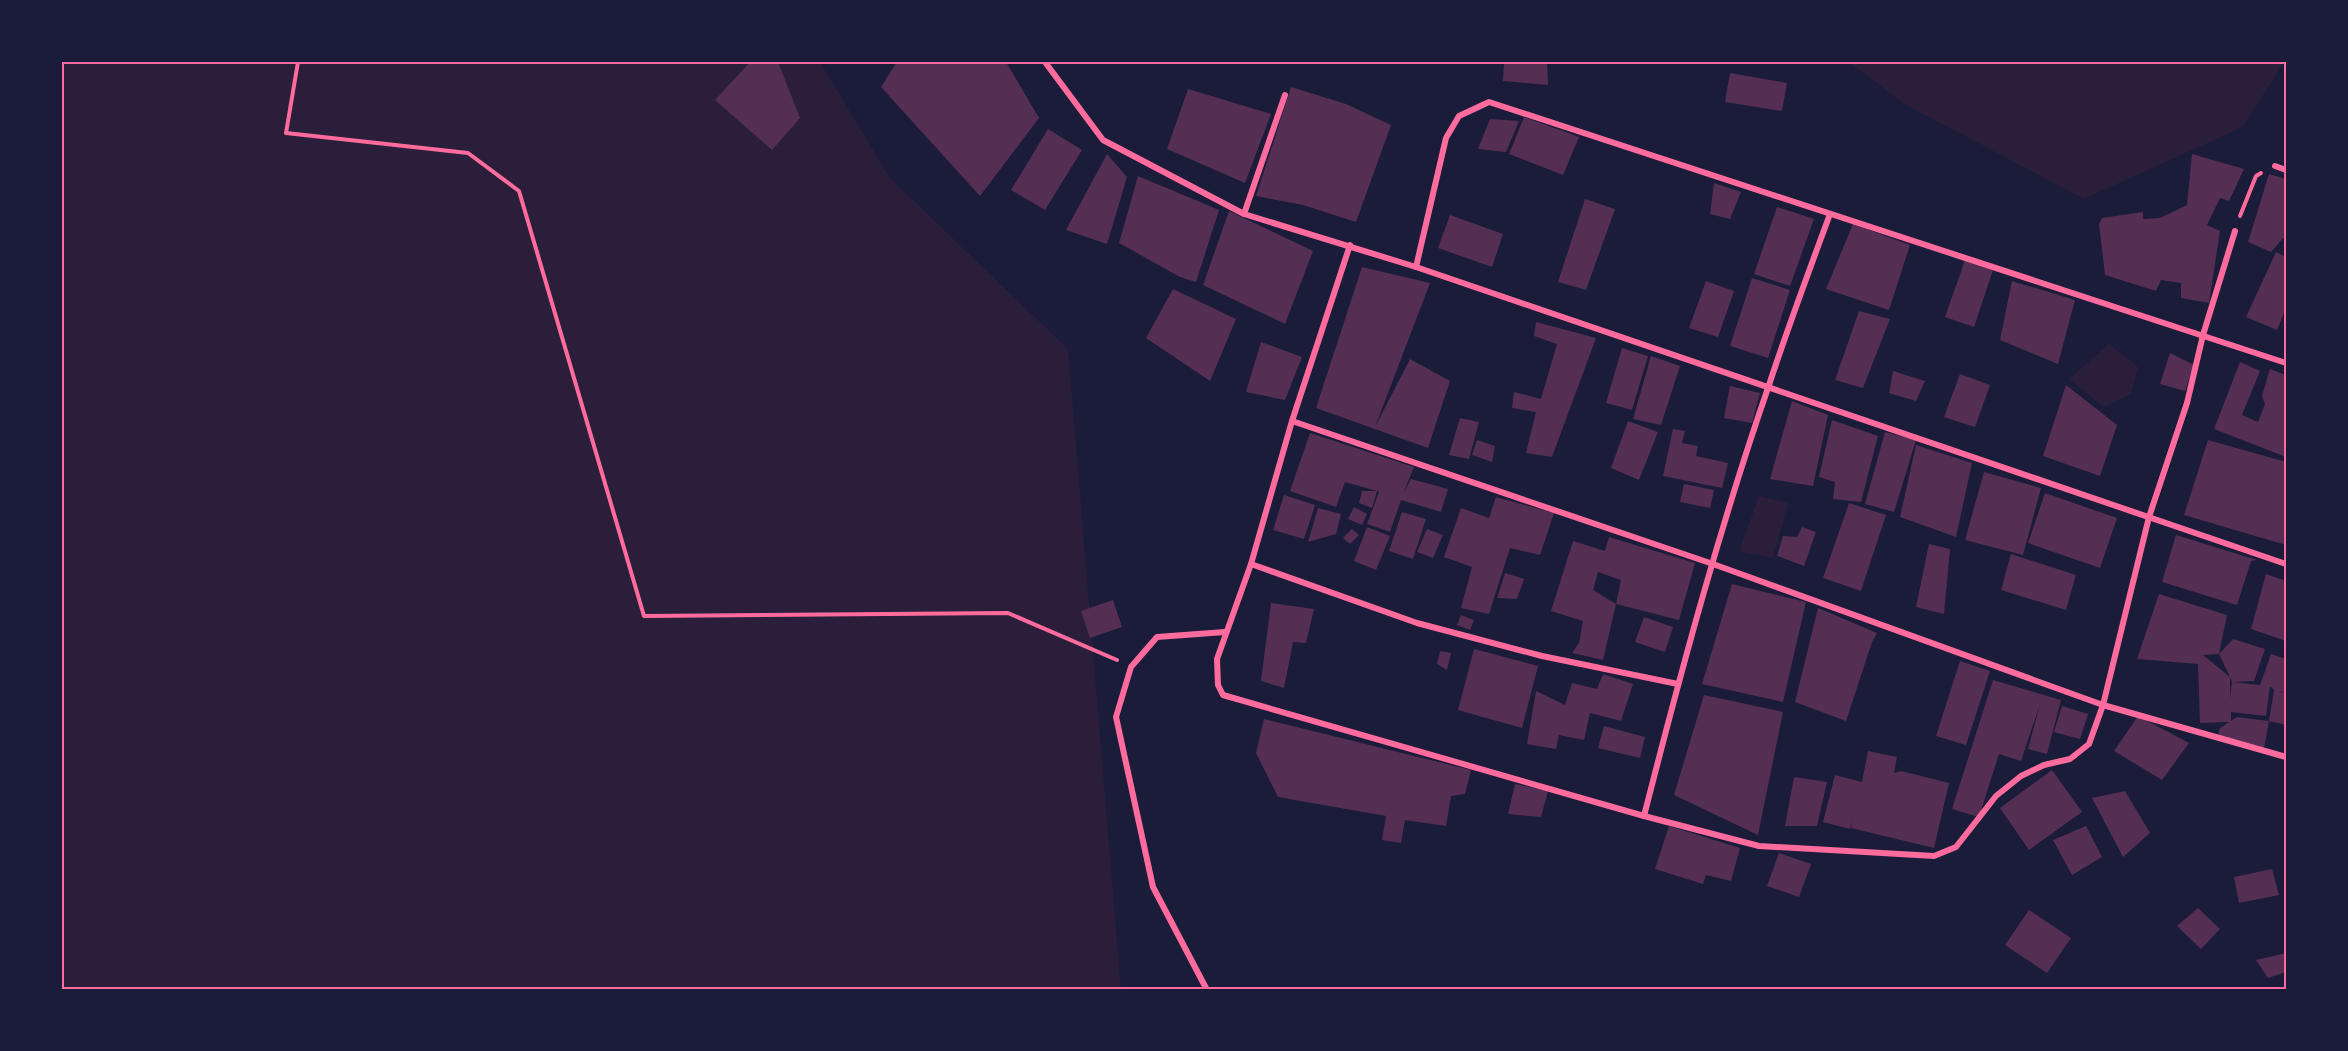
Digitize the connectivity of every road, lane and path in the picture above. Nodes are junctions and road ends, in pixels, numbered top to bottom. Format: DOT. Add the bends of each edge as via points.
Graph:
graph roads {
  1 [pos="298,62"];
  2 [pos="1045,62"];
  3 [pos="1285,95"];
  4 [pos="2275,166"];
  5 [pos="2286,170"];
  6 [pos="1244,214"];
  7 [pos="1830,214"];
  8 [pos="2235,231"];
  9 [pos="1350,245"];
  10 [pos="1416,267"];
  11 [pos="2203,335"];
  12 [pos="2286,363"];
  13 [pos="1768,386"];
  14 [pos="1292,421"];
  15 [pos="2149,517"];
  16 [pos="1251,564"];
  17 [pos="1713,564"];
  18 [pos="2286,564"];
  19 [pos="1225,632"];
  20 [pos="1131,667"];
  21 [pos="1678,684"];
  22 [pos="2103,705"];
  23 [pos="2286,757"];
  24 [pos="1644,816"];
  25 [pos="1207,990"];
  1 -- 20 [label="path" via="286,133 468,153 519,191 644,616 1008,613"];
  2 -- 6 [label="street" via="1103,140"];
  3 -- 6 [label="street"];
  4 -- 5 [label="street"];
  4 -- 8 [label="path" via="2256,176"];
  6 -- 9 [label="street"];
  7 -- 10 [label="street" via="1489,102 1458,116 1446,138"];
  7 -- 11 [label="street"];
  7 -- 13 [label="street"];
  8 -- 11 [label="street"];
  9 -- 10 [label="street"];
  9 -- 14 [label="street"];
  10 -- 13 [label="street"];
  11 -- 12 [label="street"];
  11 -- 15 [label="street" via="2187,403"];
  13 -- 15 [label="street"];
  13 -- 17 [label="street"];
  14 -- 16 [label="street"];
  14 -- 17 [label="street"];
  15 -- 18 [label="street"];
  15 -- 22 [label="street"];
  16 -- 19 [label="street"];
  16 -- 21 [label="street" via="1418,623 1542,656"];
  17 -- 21 [label="street"];
  17 -- 22 [label="street"];
  19 -- 20 [label="street" via="1157,637"];
  19 -- 24 [label="street" via="1217,659 1218,685 1223,695"];
  20 -- 25 [label="street" via="1116,717 1153,887"];
  21 -- 24 [label="street"];
  22 -- 23 [label="street"];
  22 -- 24 [label="street" via="2089,744 2070,759 2044,765 2021,777 1996,796 1956,847 1934,855 1759,846"];
}
